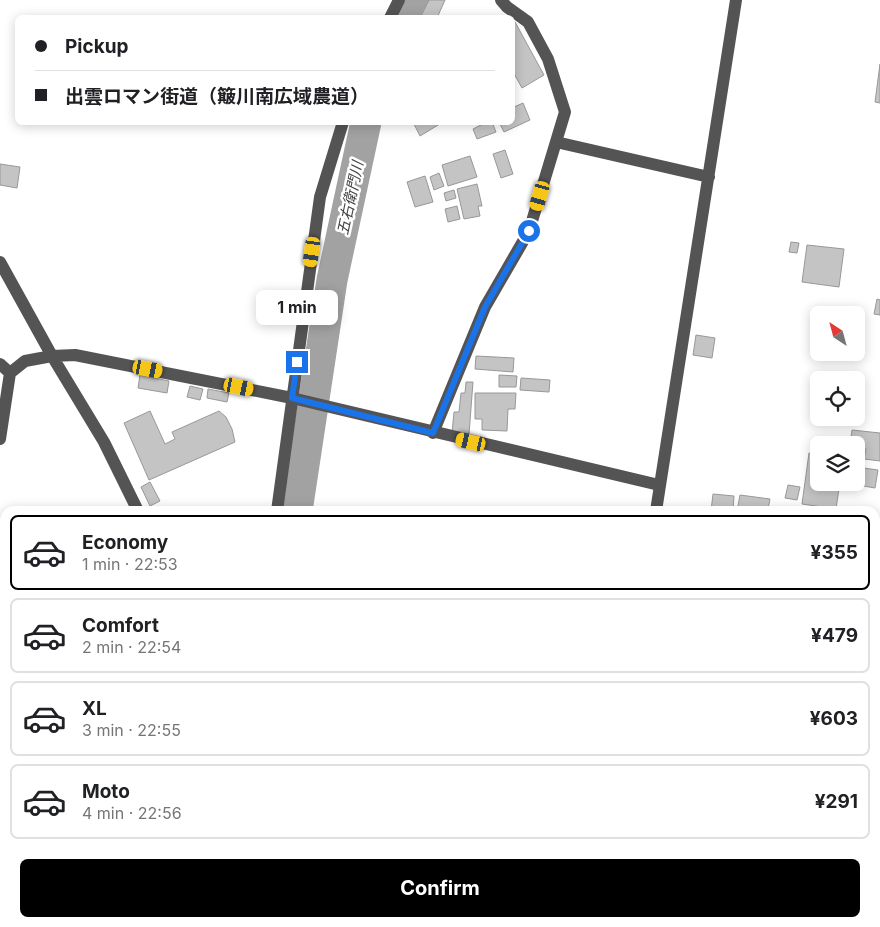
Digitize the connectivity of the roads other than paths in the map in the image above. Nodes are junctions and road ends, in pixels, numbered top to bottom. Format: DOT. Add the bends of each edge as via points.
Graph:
graph roads {
  1 [pos="399,0"];
  2 [pos="502,0"];
  3 [pos="736,0"];
  4 [pos="392,15"];
  5 [pos="342,125"];
  6 [pos="556,142"];
  7 [pos="709,177"];
  8 [pos="0,262"];
  9 [pos="52,356"];
  10 [pos="0,364"];
  11 [pos="10,372"];
  12 [pos="292,398"];
  13 [pos="433,433"];
  14 [pos="0,439"];
  15 [pos="659,485"];
  16 [pos="136,506"];
  17 [pos="278,506"];
  18 [pos="657,506"];
  1 -- 4 [label="street"];
  2 -- 6 [label="street" via="528,22 548,58 565,112"];
  3 -- 7 [label="street"];
  5 -- 12 [label="street" via="320,197"];
  6 -- 7 [label="street"];
  6 -- 13 [label="street" via="529,231 485,307"];
  7 -- 15 [label="street"];
  8 -- 9 [label="street"];
  9 -- 11 [label="street" via="25,361"];
  9 -- 12 [label="street" via="75,355"];
  9 -- 16 [label="street" via="104,442"];
  10 -- 11 [label="street"];
  11 -- 14 [label="street"];
  12 -- 13 [label="street"];
  12 -- 17 [label="street"];
  13 -- 15 [label="street"];
  15 -- 18 [label="street"];
}
